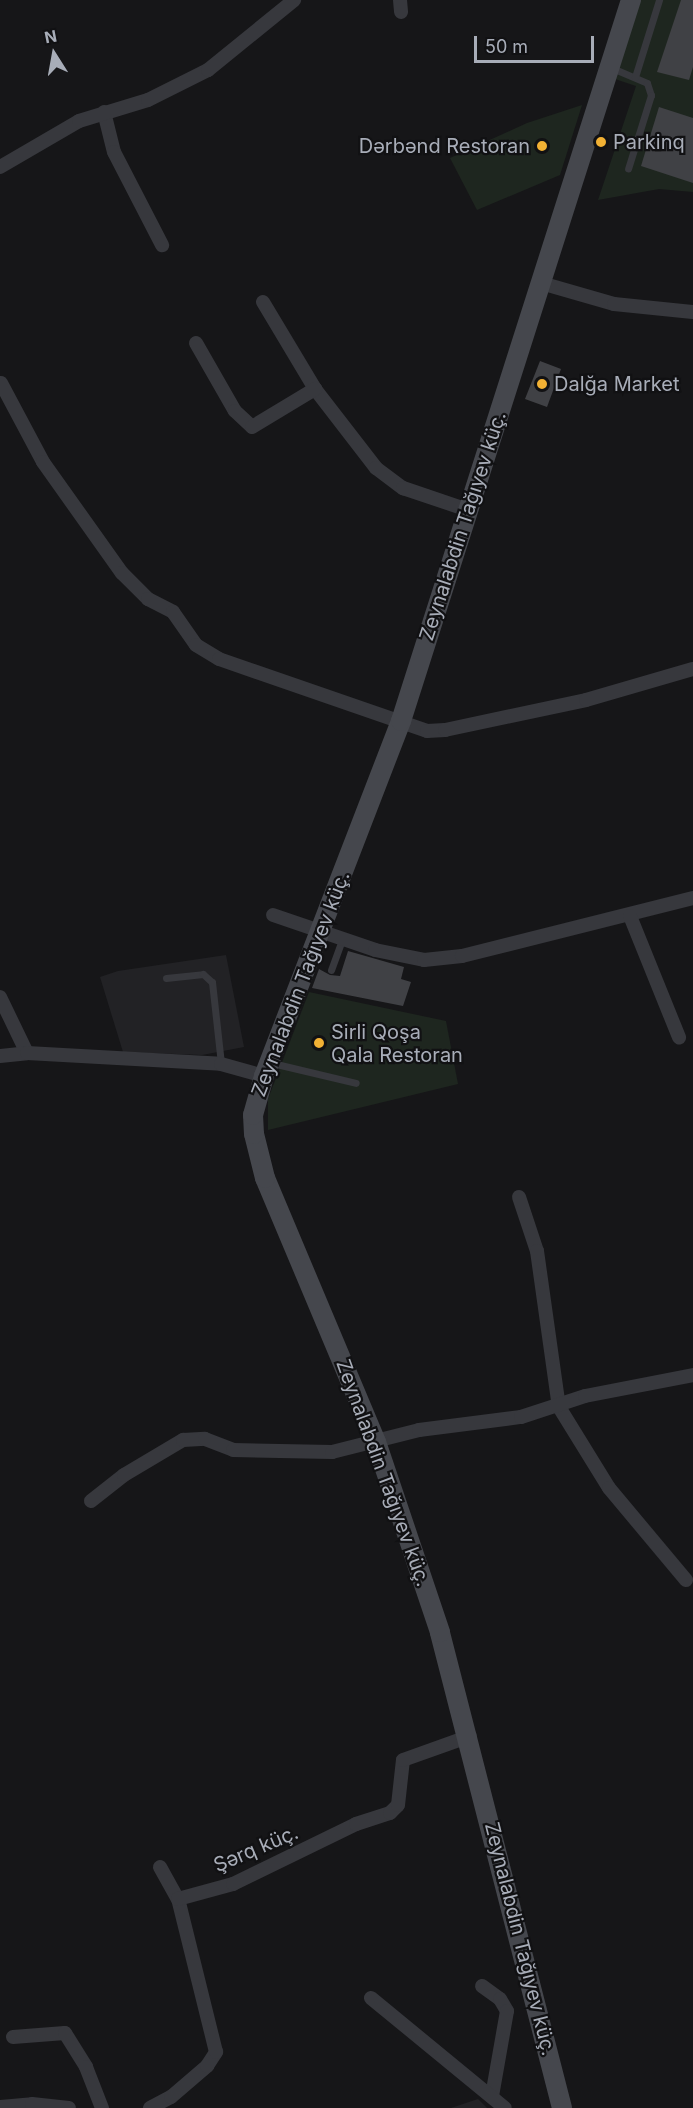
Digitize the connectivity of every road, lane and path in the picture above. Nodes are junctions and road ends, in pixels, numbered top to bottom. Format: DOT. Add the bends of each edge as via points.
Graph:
graph roads {
  1 [pos="294,0"];
  2 [pos="631,0"];
  3 [pos="659,0"];
  4 [pos="610,68"];
  5 [pos="635,77"];
  6 [pos="104,112"];
  7 [pos="0,167"];
  8 [pos="628,169"];
  9 [pos="162,246"];
  10 [pos="541,283"];
  11 [pos="262,302"];
  12 [pos="693,312"];
  13 [pos="196,343"];
  14 [pos="0,383"];
  15 [pos="315,389"];
  16 [pos="468,510"];
  17 [pos="693,669"];
  18 [pos="401,721"];
  19 [pos="693,898"];
  20 [pos="273,915"];
  21 [pos="630,916"];
  22 [pos="321,933"];
  23 [pos="342,939"];
  24 [pos="331,970"];
  25 [pos="166,978"];
  26 [pos="0,997"];
  27 [pos="679,1037"];
  28 [pos="27,1053"];
  29 [pos="0,1056"];
  30 [pos="221,1064"];
  31 [pos="267,1069"];
  32 [pos="356,1083"];
  33 [pos="519,1197"];
  34 [pos="693,1375"];
  35 [pos="559,1407"];
  36 [pos="376,1442"];
  37 [pos="91,1501"];
  38 [pos="686,1580"];
  39 [pos="470,1736"];
  40 [pos="160,1867"];
  41 [pos="178,1899"];
  42 [pos="482,1986"];
  43 [pos="371,1998"];
  44 [pos="13,2037"];
  45 [pos="492,2096"];
  46 [pos="0,2107"];
  47 [pos="69,2108"];
  48 [pos="102,2108"];
  49 [pos="150,2108"];
  50 [pos="505,2108"];
  51 [pos="562,2108"];
  1 -- 6 [label="street" via="208,70 148,100"];
  2 -- 4 [label="street, Zeynalabdin Tağıyev küç."];
  3 -- 5 [label="lane"];
  4 -- 5 [label="lane"];
  4 -- 10 [label="street, Zeynalabdin Tağıyev küç."];
  5 -- 8 [label="lane" via="647,83 651,95"];
  6 -- 7 [label="street" via="60,131"];
  6 -- 9 [label="street" via="114,152"];
  10 -- 12 [label="street" via="614,304"];
  10 -- 16 [label="street, Zeynalabdin Tağıyev küç."];
  11 -- 15 [label="street"];
  13 -- 15 [label="street" via="235,411 252,427"];
  14 -- 18 [label="street" via="43,462 122,573 148,599 173,612 196,645 219,659"];
  15 -- 16 [label="street" via="376,468 390,480"];
  16 -- 18 [label="street, Zeynalabdin Tağıyev küç."];
  17 -- 18 [label="street" via="586,700 445,730 427,731"];
  18 -- 22 [label="street, Zeynalabdin Tağıyev küç."];
  19 -- 21 [label="street"];
  20 -- 22 [label="street"];
  21 -- 23 [label="street" via="444,959 399,957"];
  21 -- 27 [label="street"];
  22 -- 23 [label="street"];
  22 -- 31 [label="street, Zeynalabdin Tağıyev küç."];
  23 -- 24 [label="lane"];
  25 -- 30 [label="lane" via="203,974 212,982"];
  26 -- 28 [label="street"];
  28 -- 29 [label="street"];
  28 -- 30 [label="street"];
  30 -- 31 [label="street"];
  31 -- 32 [label="lane"];
  31 -- 36 [label="street, Zeynalabdin Tağıyev küç." via="253,1115 258,1154"];
  33 -- 35 [label="street" via="537,1251"];
  34 -- 35 [label="street" via="585,1396"];
  35 -- 36 [label="street" via="521,1417 419,1430"];
  35 -- 38 [label="street" via="609,1488"];
  36 -- 37 [label="street" via="332,1452 296,1452 233,1450 205,1439 183,1440 123,1474"];
  36 -- 39 [label="street, Zeynalabdin Tağıyev küç."];
  39 -- 41 [label="street, Şərq küç." via="403,1760 398,1805 390,1813 356,1824 233,1884"];
  39 -- 51 [label="street, Zeynalabdin Tağıyev küç."];
  40 -- 41 [label="street"];
  41 -- 49 [label="street" via="216,2052 207,2066 171,2097"];
  42 -- 45 [label="street" via="500,1999 507,2011"];
  43 -- 45 [label="street"];
  44 -- 48 [label="street" via="66,2033"];
  45 -- 50 [label="street"];
  46 -- 47 [label="street" via="32,2104"];
}
